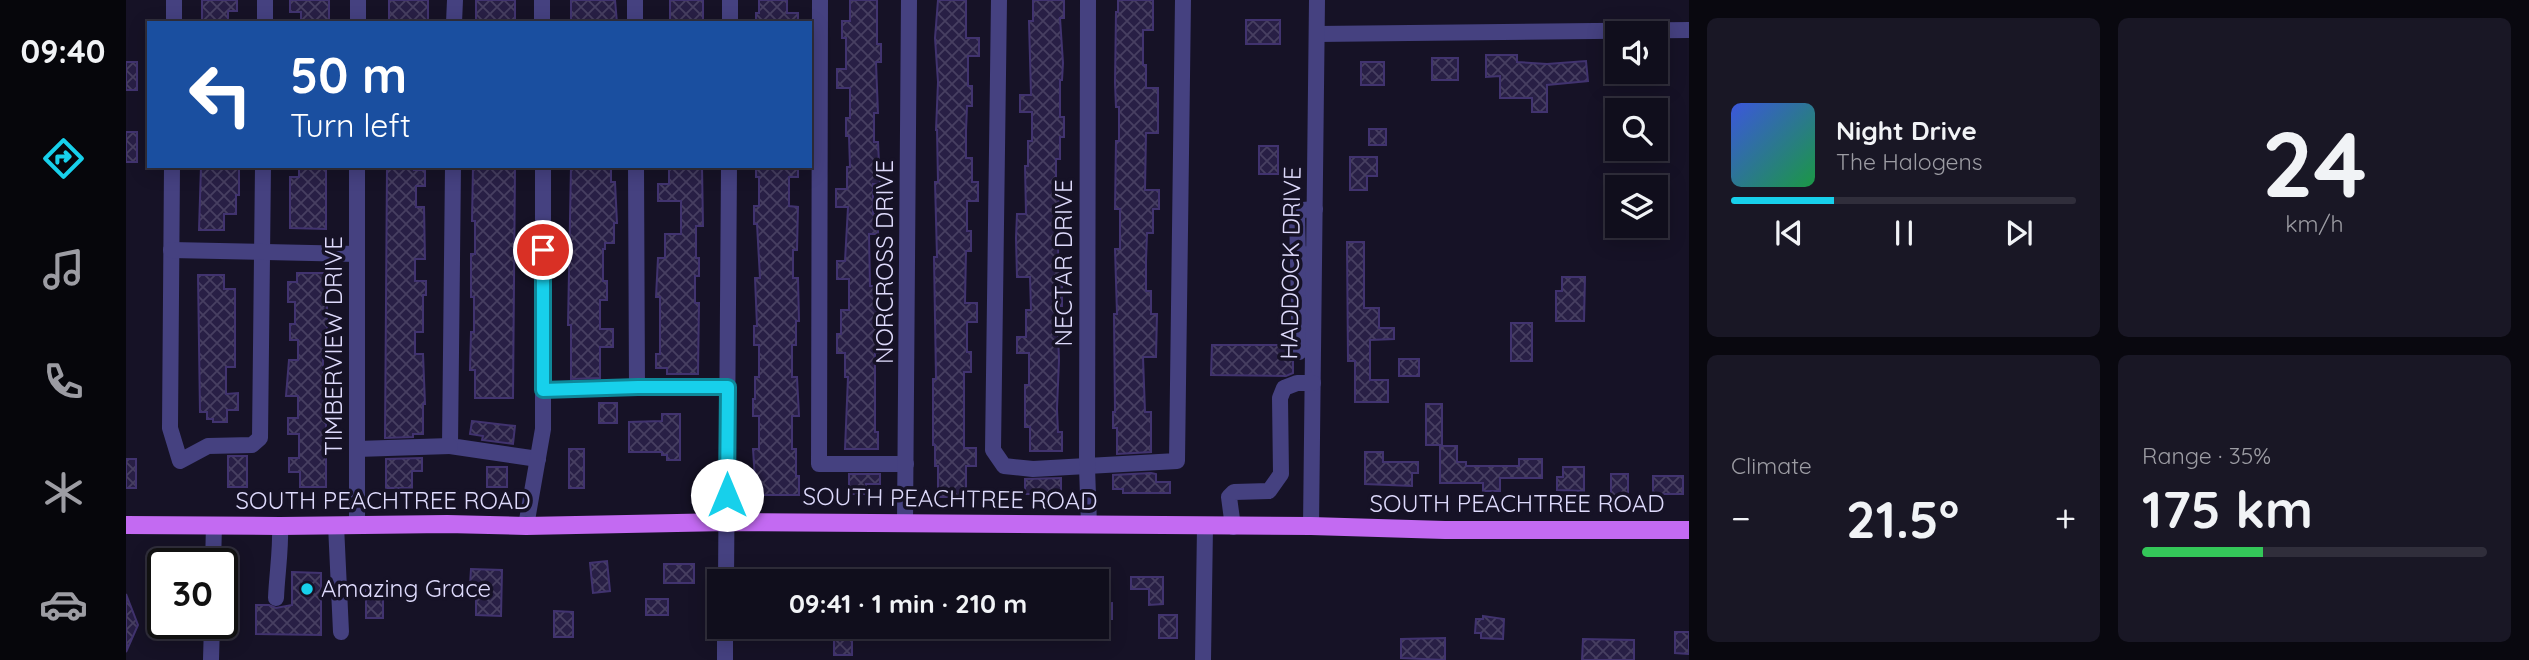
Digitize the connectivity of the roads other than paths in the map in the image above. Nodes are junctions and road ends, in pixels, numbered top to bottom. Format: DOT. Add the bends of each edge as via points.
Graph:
graph roads {
  1 [pos="174,0"];
  2 [pos="265,0"];
  3 [pos="358,0"];
  4 [pos="455,0"];
  5 [pos="542,0"];
  6 [pos="635,0"];
  7 [pos="730,0"];
  8 [pos="820,0"];
  9 [pos="909,0"];
  10 [pos="999,0"];
  11 [pos="1088,0"];
  12 [pos="1183,0"];
  13 [pos="1317,0"];
  14 [pos="174,21"];
  15 [pos="265,21"];
  16 [pos="358,21"];
  17 [pos="454,21"];
  18 [pos="542,21"];
  19 [pos="635,21"];
  20 [pos="730,21"];
  21 [pos="1689,30"];
  22 [pos="1317,34"];
  23 [pos="172,168"];
  24 [pos="263,168"];
  25 [pos="357,168"];
  26 [pos="453,168"];
  27 [pos="543,168"];
  28 [pos="636,168"];
  29 [pos="729,168"];
  30 [pos="171,250"];
  31 [pos="262,251"];
  32 [pos="357,254"];
  33 [pos="1306,383"];
  34 [pos="638,387"];
  35 [pos="728,387"];
  36 [pos="543,390"];
  37 [pos="450,446"];
  38 [pos="357,449"];
  39 [pos="538,459"];
  40 [pos="906,464"];
  41 [pos="1087,467"];
  42 [pos="727,522"];
  43 [pos="905,523"];
  44 [pos="126,525"];
  45 [pos="214,525"];
  46 [pos="336,525"];
  47 [pos="357,525"];
  48 [pos="1089,525"];
  49 [pos="280,526"];
  50 [pos="526,526"];
  51 [pos="1311,526"];
  52 [pos="1205,527"];
  53 [pos="1233,527"];
  54 [pos="1689,530"];
  55 [pos="214,548"];
  56 [pos="726,569"];
  57 [pos="276,598"];
  58 [pos="341,632"];
  59 [pos="212,639"];
  60 [pos="725,639"];
  61 [pos="211,660"];
  62 [pos="725,660"];
  63 [pos="1203,660"];
  1 -- 14 [label="street"];
  2 -- 15 [label="street"];
  3 -- 16 [label="street"];
  4 -- 17 [label="street"];
  5 -- 18 [label="street"];
  6 -- 19 [label="street"];
  7 -- 20 [label="street"];
  8 -- 40 [label="street" via="819,464"];
  9 -- 40 [label="street, NORCROSS DRIVE"];
  10 -- 41 [label="street" via="993,450 1004,466 1033,470"];
  11 -- 41 [label="street, NECTAR DRIVE"];
  12 -- 41 [label="street" via="1177,461"];
  13 -- 22 [label="street, HADDOCK DRIVE"];
  21 -- 22 [label="street"];
  22 -- 33 [label="street, HADDOCK DRIVE" via="1315,209 1306,257"];
  23 -- 30 [label="street"];
  24 -- 31 [label="street"];
  25 -- 32 [label="street, TIMBERVIEW DRIVE"];
  26 -- 37 [label="street"];
  27 -- 36 [label="street"];
  28 -- 34 [label="street"];
  29 -- 35 [label="street"];
  30 -- 31 [label="street"];
  30 -- 31 [label="street" via="170,428 180,461 208,446 252,445 260,438"];
  31 -- 32 [label="street"];
  32 -- 38 [label="street, TIMBERVIEW DRIVE"];
  33 -- 51 [label="street, HADDOCK DRIVE"];
  33 -- 53 [label="street" via="1284,388 1280,398 1281,474 1269,491 1234,492 1229,497"];
  34 -- 35 [label="street"];
  34 -- 36 [label="street"];
  35 -- 42 [label="street"];
  36 -- 39 [label="street"];
  37 -- 38 [label="street"];
  37 -- 39 [label="street"];
  38 -- 47 [label="street, TIMBERVIEW DRIVE"];
  39 -- 50 [label="street"];
  40 -- 43 [label="street, NORCROSS DRIVE"];
  41 -- 48 [label="street, NECTAR DRIVE"];
  42 -- 43 [label="main road, SOUTH PEACHTREE ROAD"];
  42 -- 50 [label="main road, SOUTH PEACHTREE ROAD"];
  42 -- 56 [label="street"];
  43 -- 48 [label="main road, SOUTH PEACHTREE ROAD"];
  44 -- 45 [label="main road, SOUTH PEACHTREE ROAD"];
  45 -- 49 [label="main road, SOUTH PEACHTREE ROAD"];
  45 -- 55 [label="street"];
  46 -- 47 [label="main road, SOUTH PEACHTREE ROAD"];
  46 -- 49 [label="main road, SOUTH PEACHTREE ROAD"];
  46 -- 58 [label="street"];
  47 -- 50 [label="main road, SOUTH PEACHTREE ROAD"];
  48 -- 52 [label="main road, SOUTH PEACHTREE ROAD"];
  49 -- 57 [label="street"];
  51 -- 53 [label="main road, SOUTH PEACHTREE ROAD"];
  51 -- 54 [label="main road, SOUTH PEACHTREE ROAD"];
  52 -- 53 [label="main road, SOUTH PEACHTREE ROAD"];
  52 -- 63 [label="street"];
  59 -- 61 [label="street"];
  60 -- 62 [label="street"];
}
